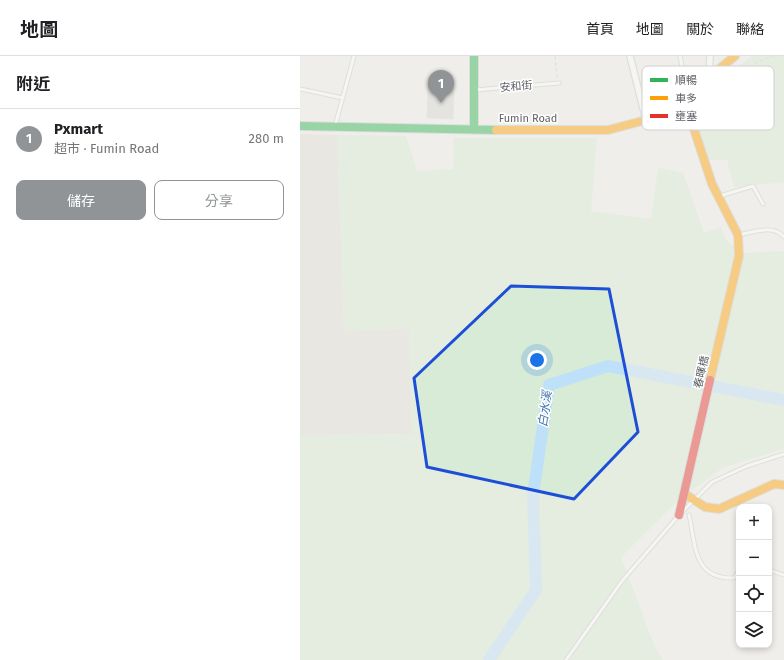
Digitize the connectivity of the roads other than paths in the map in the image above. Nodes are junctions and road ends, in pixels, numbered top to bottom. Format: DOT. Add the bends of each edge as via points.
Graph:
graph roads {
  1 [pos="354,56"];
  2 [pos="476,56"];
  3 [pos="630,56"];
  4 [pos="680,56"];
  5 [pos="710,56"];
  6 [pos="735,56"];
  7 [pos="682,66"];
  8 [pos="710,66"];
  9 [pos="722,66"];
  10 [pos="559,83"];
  11 [pos="300,89"];
  12 [pos="474,90"];
  13 [pos="343,98"];
  14 [pos="642,104"];
  15 [pos="642,121"];
  16 [pos="300,126"];
  17 [pos="335,126"];
  18 [pos="474,130"];
  19 [pos="694,130"];
  20 [pos="718,196"];
  21 [pos="763,204"];
  22 [pos="738,235"];
  23 [pos="784,238"];
  24 [pos="784,454"];
  25 [pos="784,485"];
  26 [pos="685,494"];
  27 [pos="694,499"];
  28 [pos="679,515"];
  29 [pos="689,515"];
  30 [pos="772,571"];
  31 [pos="736,575"];
  32 [pos="784,575"];
  33 [pos="566,660"];
  1 -- 13 [label="lane"];
  2 -- 12 [label="street"];
  3 -- 14 [label="street"];
  4 -- 7 [label="lane"];
  5 -- 8 [label="street"];
  6 -- 9 [label="street, Fumin Road"];
  10 -- 12 [label="lane, 安和街"];
  11 -- 13 [label="lane"];
  12 -- 18 [label="street"];
  13 -- 17 [label="lane"];
  15 -- 18 [label="street, Fumin Road" via="608,130"];
  16 -- 17 [label="street, Fumin Road"];
  17 -- 18 [label="street, Fumin Road"];
  19 -- 20 [label="street"];
  20 -- 21 [label="lane" via="753,186"];
  20 -- 22 [label="street"];
  22 -- 23 [label="lane" via="771,229"];
  22 -- 26 [label="street, 春暉橋" via="739,256"];
  24 -- 27 [label="lane" via="747,466 712,482"];
  25 -- 27 [label="street" via="774,484 719,509 705,507"];
  26 -- 27 [label="street" via="688,498"];
  26 -- 28 [label="street, 春暉橋"];
  27 -- 28 [label="lane"];
  28 -- 33 [label="lane" via="622,581"];
  29 -- 31 [label="lane" via="698,560 705,571 730,578"];
  30 -- 32 [label="lane"];
}
